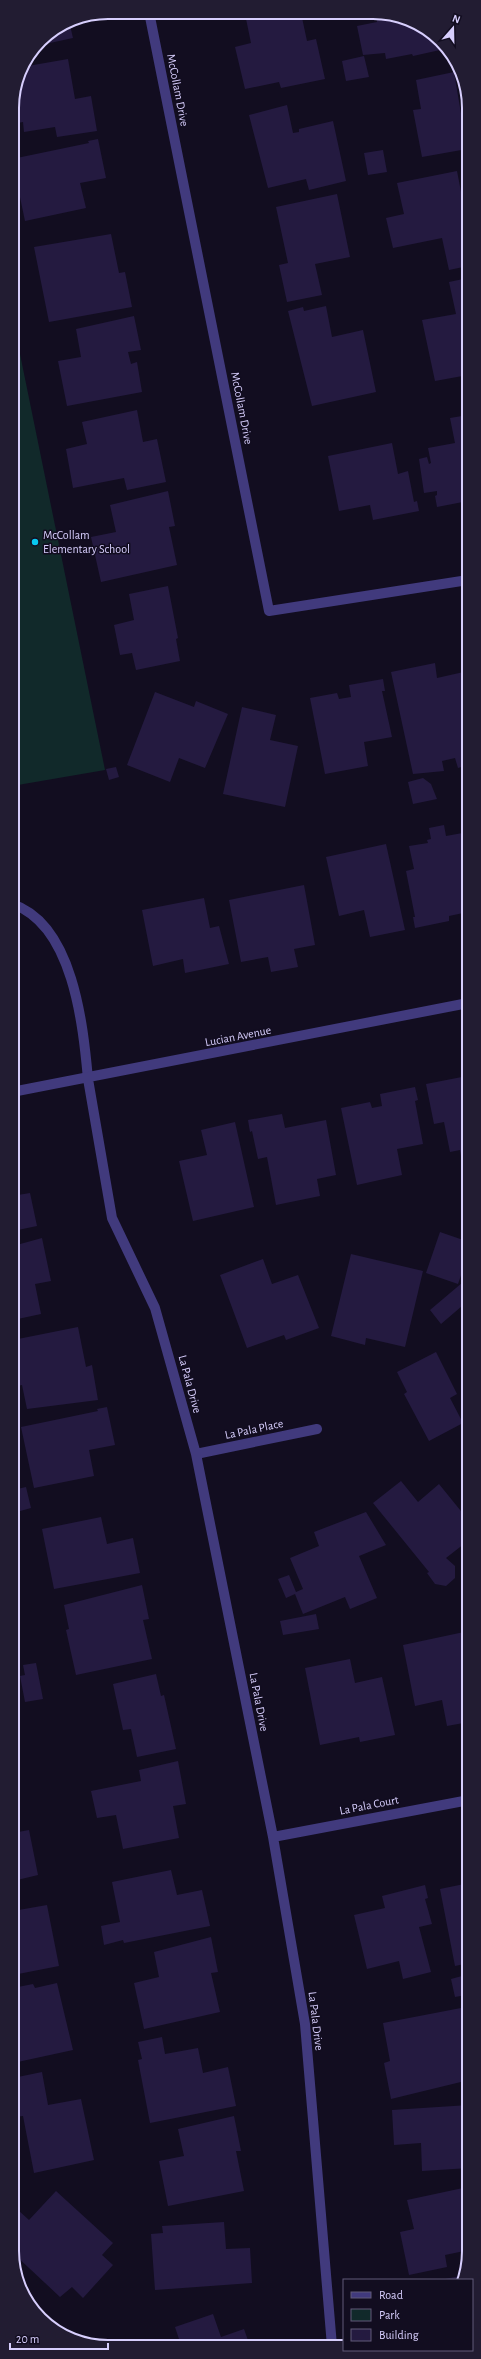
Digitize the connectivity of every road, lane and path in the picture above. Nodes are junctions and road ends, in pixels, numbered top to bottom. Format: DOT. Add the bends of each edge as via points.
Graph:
graph roads {
  1 [pos="150,19"];
  2 [pos="462,581"];
  3 [pos="19,906"];
  4 [pos="462,1004"];
  5 [pos="88,1078"];
  6 [pos="19,1091"];
  7 [pos="317,1429"];
  8 [pos="196,1454"];
  9 [pos="462,1801"];
  10 [pos="273,1837"];
  11 [pos="331,2340"];
  1 -- 2 [label="street, McCollam Drive" via="270,611"];
  3 -- 5 [label="street, La Pala Drive" via="24,907 52,934 70,975 84,1035"];
  4 -- 5 [label="street, Lucian Avenue"];
  5 -- 6 [label="street, Lucian Avenue"];
  5 -- 8 [label="street, La Pala Drive" via="112,1218 155,1308"];
  7 -- 8 [label="street, La Pala Place"];
  8 -- 10 [label="street, La Pala Drive"];
  9 -- 10 [label="street, La Pala Court"];
  10 -- 11 [label="street, La Pala Drive" via="305,2024"];
}
